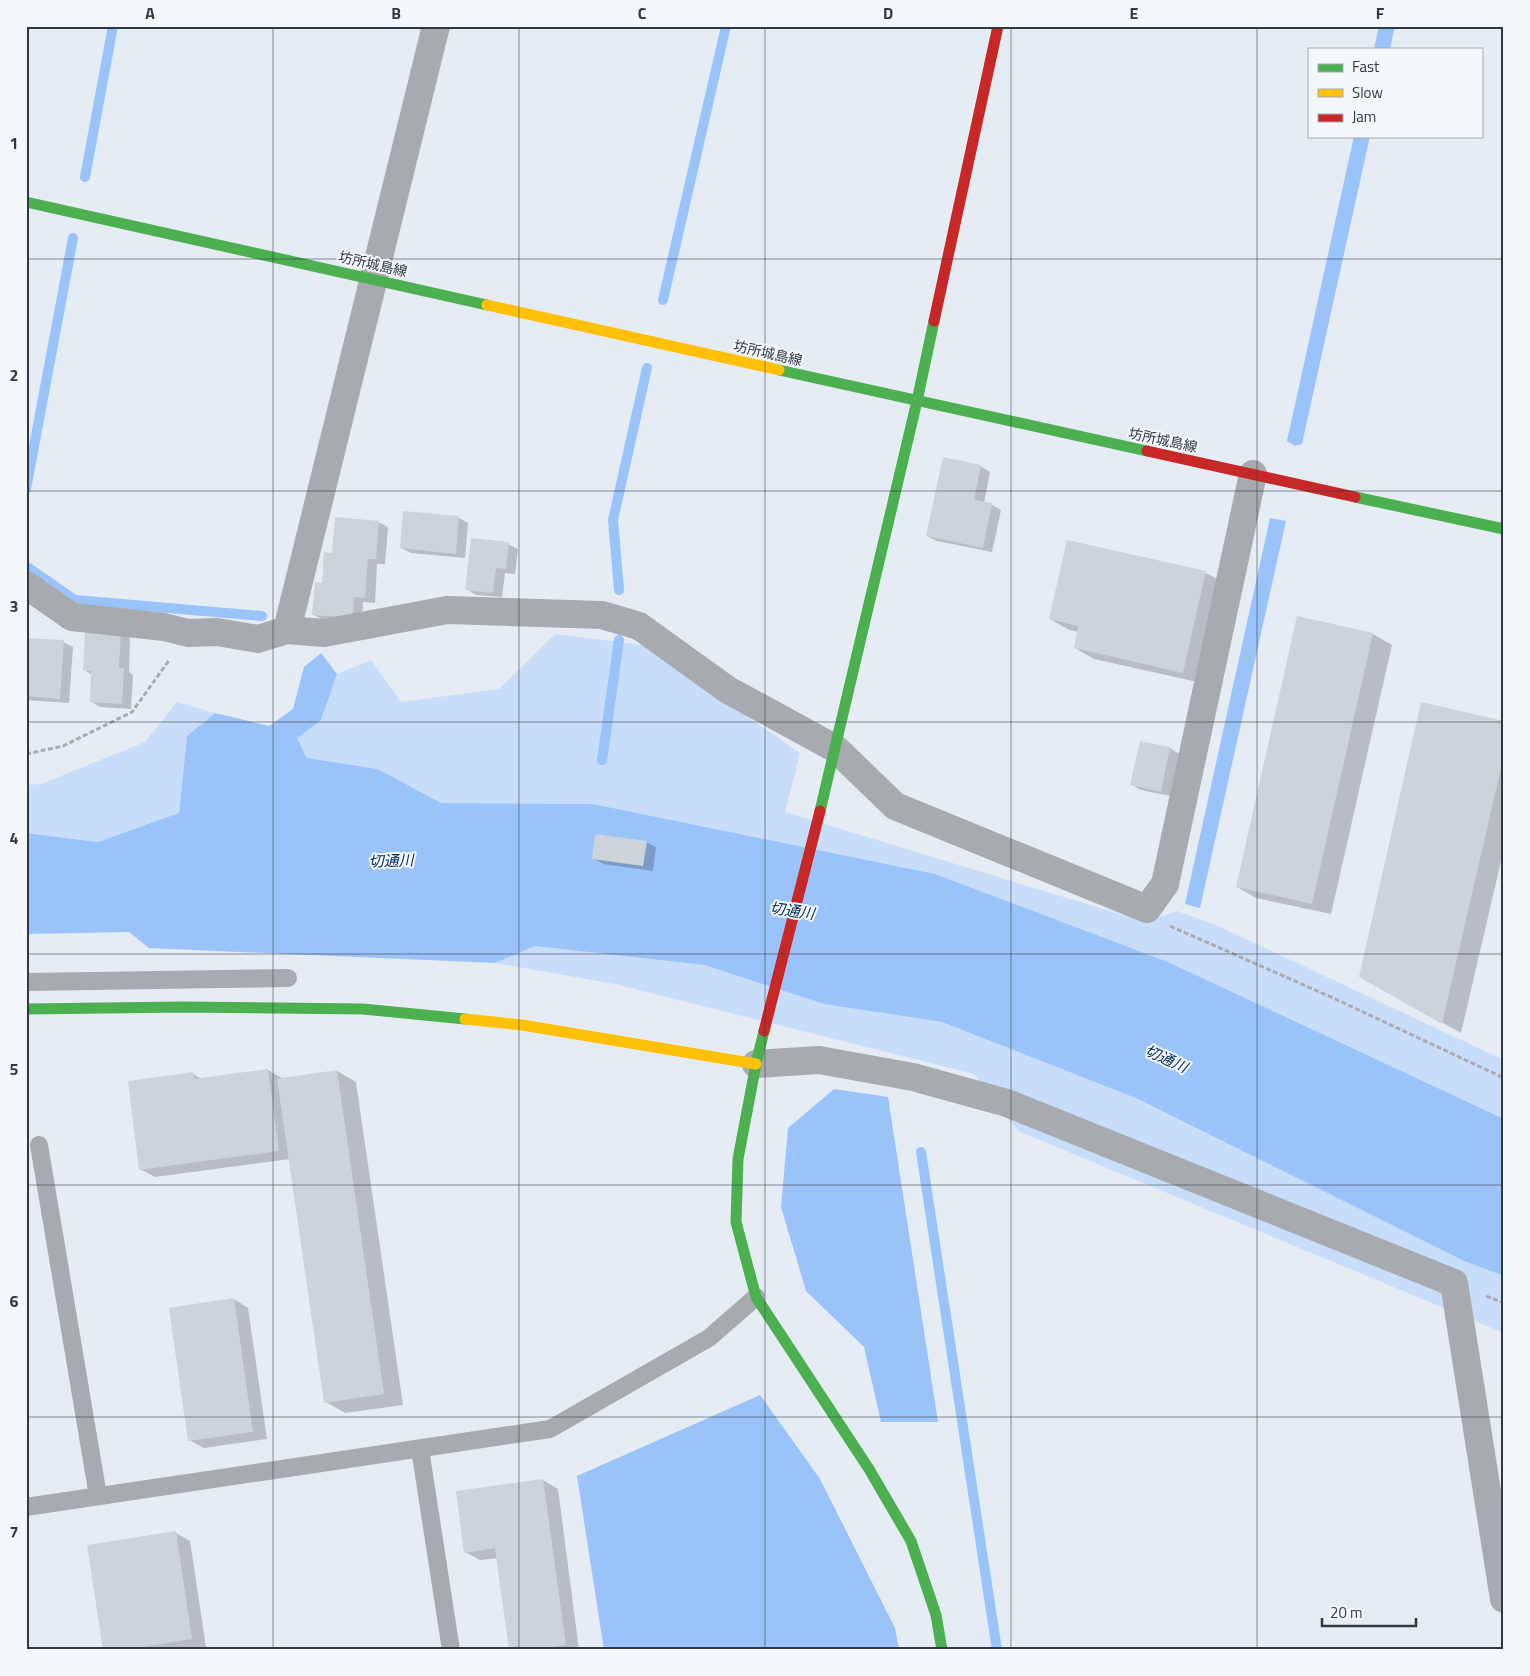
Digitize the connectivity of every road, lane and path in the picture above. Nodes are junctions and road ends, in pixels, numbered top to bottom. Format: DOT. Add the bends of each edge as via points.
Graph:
graph roads {
  1 [pos="436,26"];
  2 [pos="998,26"];
  3 [pos="26,202"];
  4 [pos="372,280"];
  5 [pos="917,401"];
  6 [pos="1253,474"];
  7 [pos="1504,529"];
  8 [pos="26,586"];
  9 [pos="287,630"];
  10 [pos="188,633"];
  11 [pos="836,749"];
  12 [pos="26,754"];
  13 [pos="1147,909"];
  14 [pos="288,978"];
  15 [pos="26,982"];
  16 [pos="26,1008"];
  17 [pos="756,1064"];
  18 [pos="1504,1078"];
  19 [pos="39,1145"];
  20 [pos="756,1297"];
  21 [pos="420,1448"];
  22 [pos="98,1496"];
  23 [pos="26,1507"];
  24 [pos="1504,1599"];
  25 [pos="451,1650"];
  26 [pos="942,1650"];
  1 -- 4 [label="street"];
  2 -- 5 [label="street"];
  3 -- 4 [label="street, 坊所城島線"];
  4 -- 5 [label="street, 坊所城島線"];
  4 -- 9 [label="street"];
  5 -- 6 [label="street, 坊所城島線"];
  5 -- 11 [label="street"];
  6 -- 7 [label="street, 坊所城島線"];
  6 -- 13 [label="street" via="1165,884"];
  8 -- 10 [label="street" via="72,617 164,627"];
  9 -- 10 [label="street" via="258,639 216,632"];
  9 -- 11 [label="street" via="324,633 447,610 602,615 639,626 728,690"];
  10 -- 12 [label="path" via="132,712 63,746"];
  11 -- 13 [label="street" via="895,806"];
  11 -- 17 [label="street"];
  13 -- 18 [label="path" via="1168,925"];
  14 -- 15 [label="lane"];
  16 -- 17 [label="street" via="182,1006 363,1010 522,1025"];
  17 -- 20 [label="street" via="738,1159 736,1222"];
  17 -- 24 [label="street" via="819,1060 913,1077 1007,1103 1454,1283"];
  19 -- 22 [label="lane"];
  20 -- 21 [label="lane" via="709,1338 550,1429"];
  20 -- 26 [label="street" via="869,1468 911,1541 936,1615"];
  21 -- 22 [label="lane"];
  21 -- 25 [label="lane"];
  22 -- 23 [label="lane"];
}
